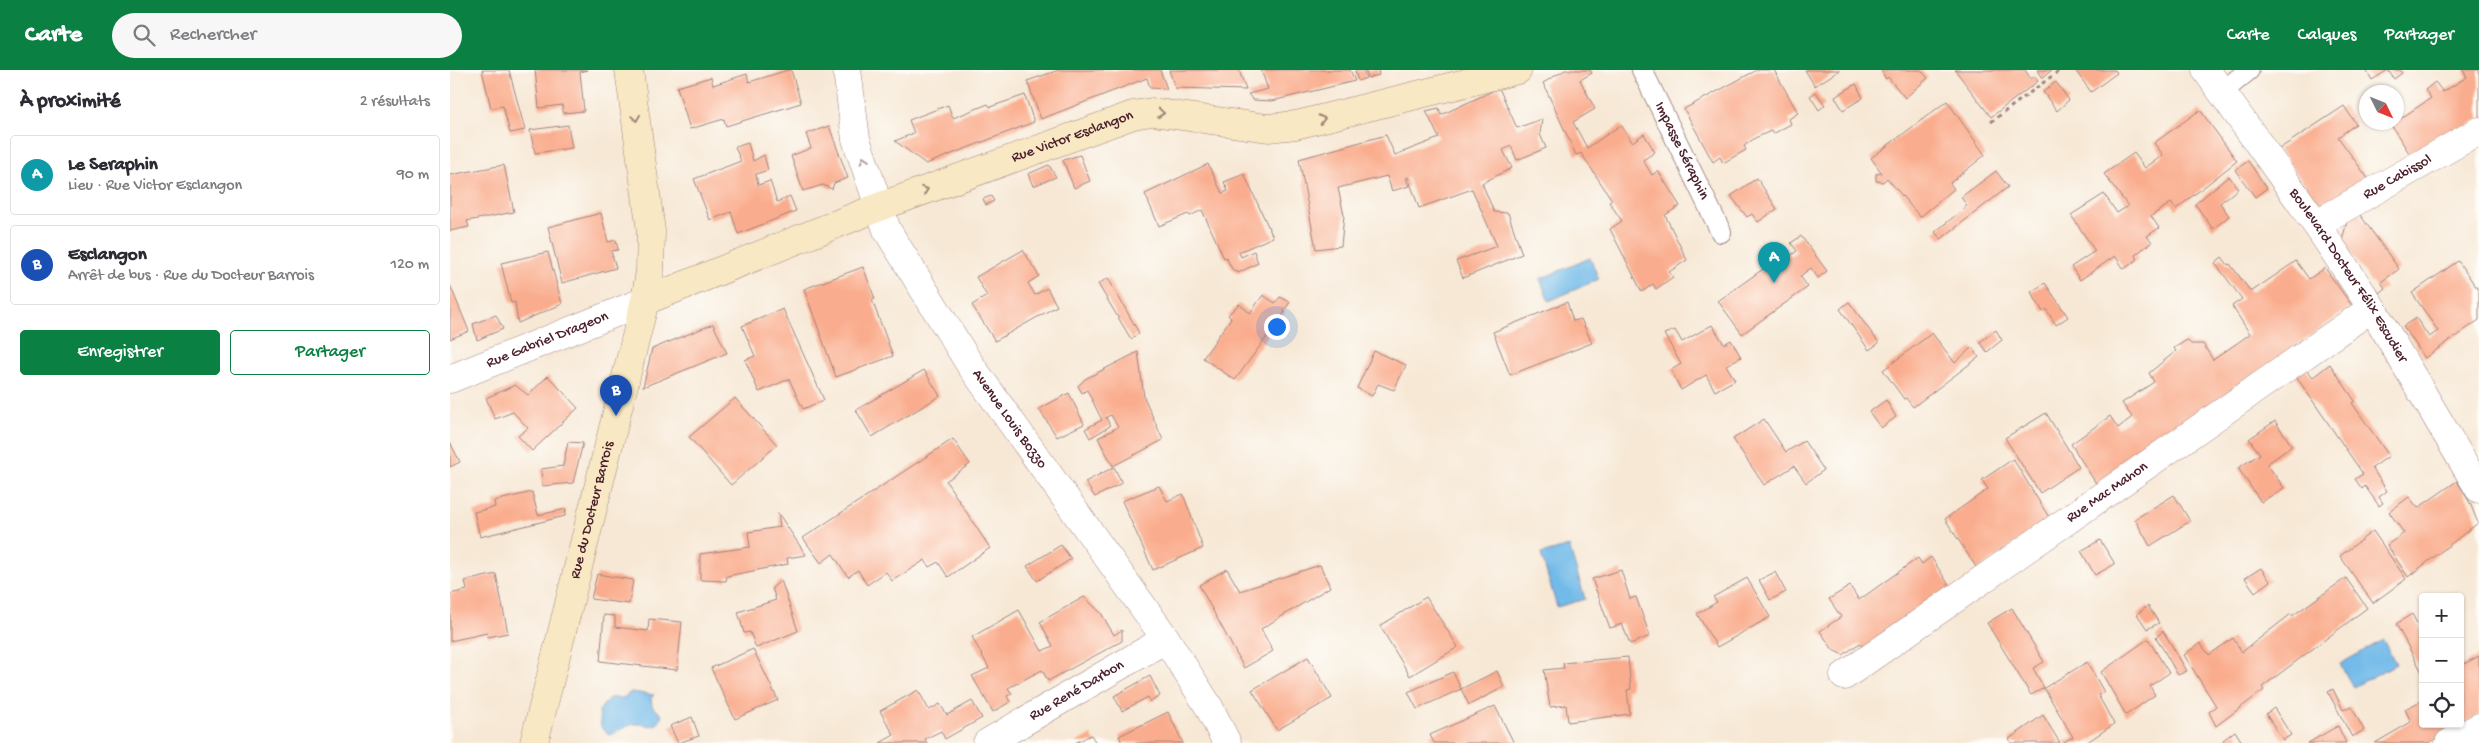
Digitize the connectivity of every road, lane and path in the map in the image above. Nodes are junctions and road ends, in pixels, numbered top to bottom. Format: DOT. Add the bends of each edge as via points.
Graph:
graph roads {
  1 [pos="629,70"];
  2 [pos="847,70"];
  3 [pos="1518,70"];
  4 [pos="1642,70"];
  5 [pos="2060,70"];
  6 [pos="2206,70"];
  7 [pos="2249,70"];
  8 [pos="2222,92"];
  9 [pos="1990,122"];
  10 [pos="2479,131"];
  11 [pos="879,207"];
  12 [pos="2316,224"];
  13 [pos="1721,232"];
  14 [pos="645,301"];
  15 [pos="2372,308"];
  16 [pos="450,379"];
  17 [pos="2479,489"];
  18 [pos="1166,639"];
  19 [pos="1844,676"];
  20 [pos="2479,727"];
  21 [pos="534,743"];
  22 [pos="987,743"];
  23 [pos="1227,743"];
  24 [pos="2449,743"];
  1 -- 14 [label="main road, Rue du Docteur Barrois, one-way" via="651,231"];
  11 -- 2 [label="street, Avenue Louis Bozzo, one-way" via="856,139"];
  11 -- 3 [label="main road, Rue Victor Esclangon, one-way" via="1133,115 1152,112 1235,125 1296,125"];
  4 -- 13 [label="lane, Impasse Séraphin"];
  5 -- 9 [label="path"];
  6 -- 8 [label="street, Boulevard Docteur Félix Escudier"];
  7 -- 8 [label="lane"];
  8 -- 12 [label="street, Boulevard Docteur Félix Escudier"];
  10 -- 12 [label="street, Rue Cabissol"];
  11 -- 14 [label="main road, Rue Victor Esclangon"];
  11 -- 18 [label="street, Avenue Louis Bozzo" via="887,230 969,363"];
  12 -- 15 [label="street, Boulevard Docteur Félix Escudier"];
  14 -- 16 [label="street, Rue Gabriel Drageon"];
  14 -- 21 [label="main road, Rue du Docteur Barrois"];
  15 -- 17 [label="street, Boulevard Docteur Félix Escudier"];
  15 -- 19 [label="street, Rue Mac Mahon"];
  18 -- 22 [label="street, Rue René Darbon"];
  18 -- 23 [label="street, Avenue Louis Bozzo" via="1209,707"];
  20 -- 24 [label="street"];
}
